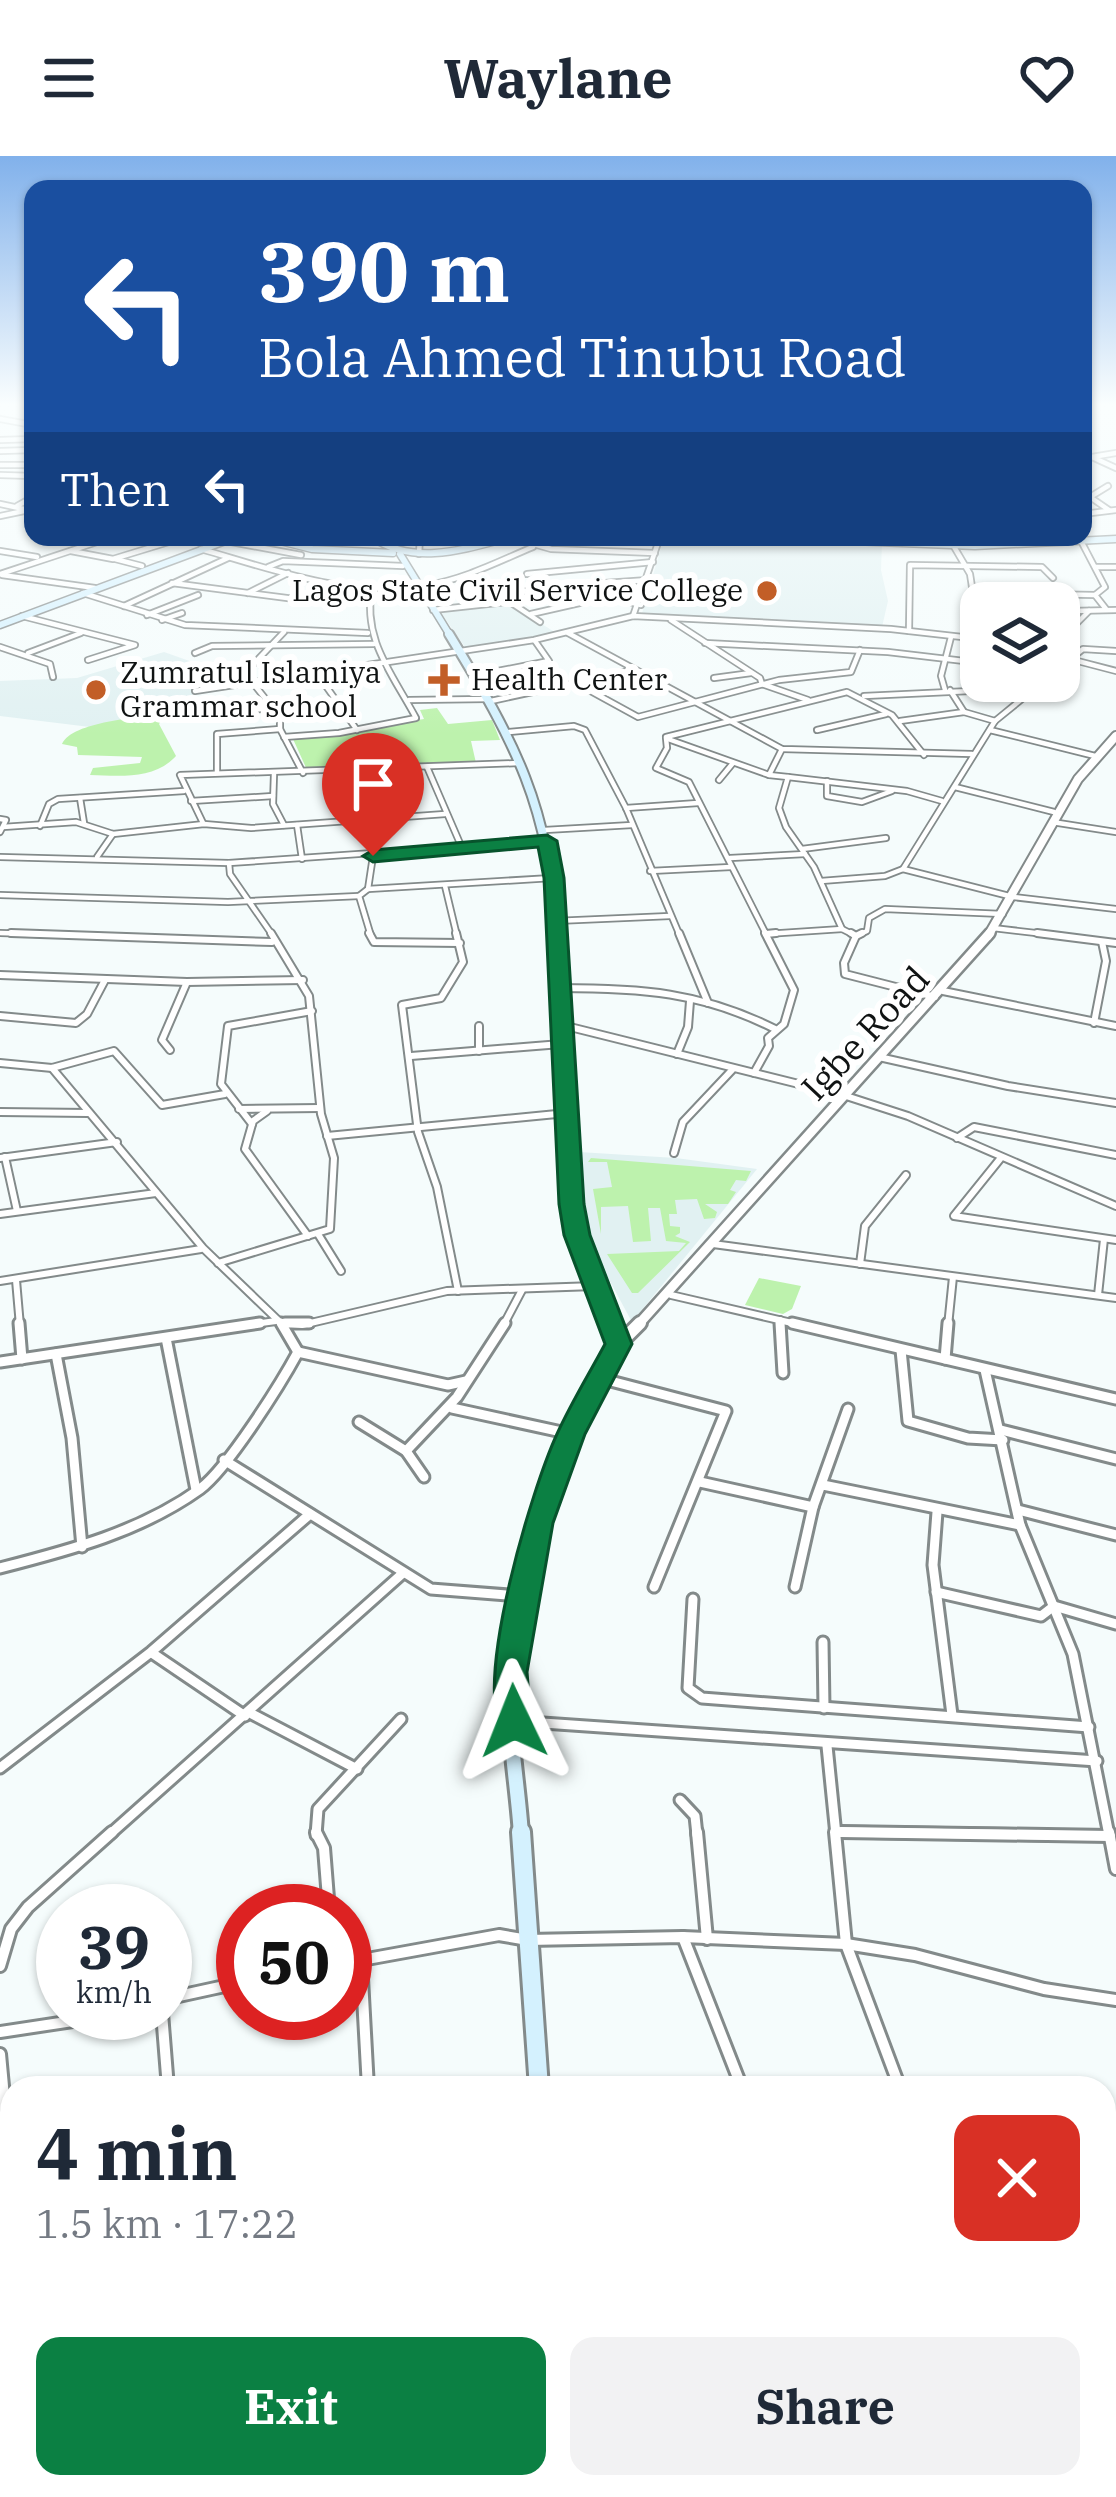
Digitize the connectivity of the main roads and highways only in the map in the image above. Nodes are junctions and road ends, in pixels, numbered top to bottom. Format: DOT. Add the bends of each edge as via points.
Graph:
graph roads {
  1 [pos="211,546"];
  2 [pos="292,546"];
  3 [pos="368,546"];
  4 [pos="385,546"];
  5 [pos="461,546"];
  6 [pos="364,552"];
  7 [pos="400,558"];
  8 [pos="0,625"];
  9 [pos="537,2076"];
  1 -- 8 [label="main road"];
  2 -- 6 [label="main road"];
  3 -- 6 [label="main road"];
  4 -- 7 [label="main road"];
  5 -- 7 [label="main road"];
  6 -- 7 [label="main road"];
  7 -- 9 [label="main road" via="509,732 546,836 577,1235 619,1344 571,1434 538,1523 510,1672"];
}
